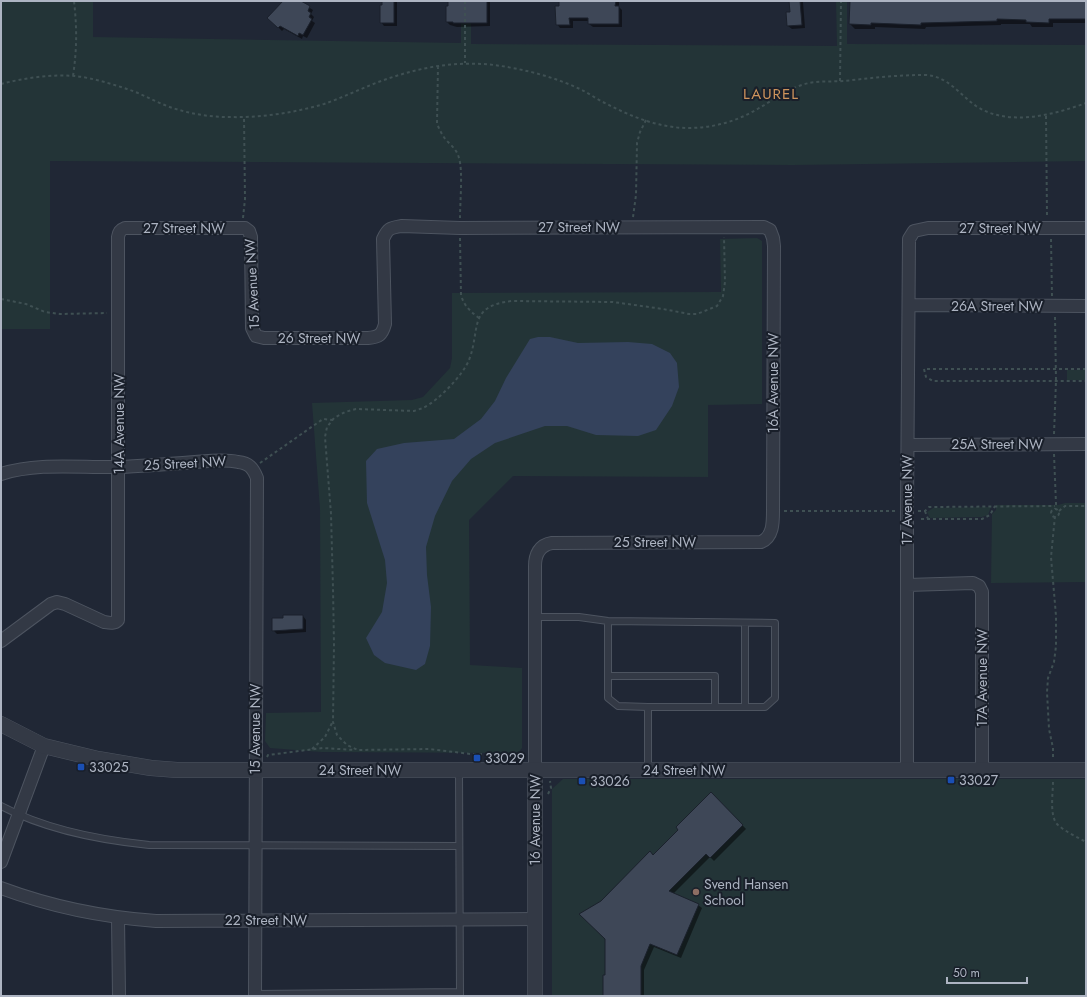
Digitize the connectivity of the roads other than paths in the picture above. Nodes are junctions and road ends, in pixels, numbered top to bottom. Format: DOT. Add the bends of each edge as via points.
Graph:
graph roads {
  1 [pos="1086,228"];
  2 [pos="245,230"];
  3 [pos="770,230"];
  4 [pos="914,231"];
  5 [pos="118,232"];
  6 [pos="909,305"];
  7 [pos="1086,306"];
  8 [pos="381,335"];
  9 [pos="256,336"];
  10 [pos="1086,444"];
  11 [pos="908,445"];
  12 [pos="119,467"];
  13 [pos="251,467"];
  14 [pos="1,474"];
  15 [pos="769,535"];
  16 [pos="540,548"];
  17 [pos="907,585"];
  18 [pos="535,617"];
  19 [pos="608,621"];
  20 [pos="745,623"];
  21 [pos="1,641"];
  22 [pos="608,676"];
  23 [pos="648,707"];
  24 [pos="716,707"];
  25 [pos="745,707"];
  26 [pos="1,724"];
  27 [pos="44,746"];
  28 [pos="535,763"];
  29 [pos="907,769"];
  30 [pos="255,770"];
  31 [pos="459,770"];
  32 [pos="648,770"];
  33 [pos="1086,770"];
  34 [pos="982,771"];
  35 [pos="1,806"];
  36 [pos="18,815"];
  37 [pos="256,846"];
  38 [pos="459,846"];
  39 [pos="1,862"];
  40 [pos="1,888"];
  41 [pos="118,918"];
  42 [pos="534,919"];
  43 [pos="255,920"];
  44 [pos="459,920"];
  45 [pos="460,994"];
  46 [pos="255,995"];
  47 [pos="119,996"];
  48 [pos="535,996"];
  1 -- 4 [label="street, 27 Street NW" via="928,228"];
  2 -- 5 [label="street, 27 Street NW" via="126,228"];
  2 -- 9 [label="street, 15 Avenue NW" via="252,244 252,328"];
  3 -- 8 [label="street, 27 Street NW" via="756,226 402,226 388,230 383,239 384,324"];
  3 -- 15 [label="street, 16A Avenue NW" via="774,246 773,524"];
  4 -- 6 [label="street, 17 Avenue NW" via="909,239"];
  5 -- 12 [label="street, 14A Avenue NW"];
  6 -- 7 [label="street, 26A Street NW"];
  6 -- 11 [label="street, 17 Avenue NW"];
  8 -- 9 [label="street, 26 Street NW" via="368,338"];
  10 -- 11 [label="street, 25A Street NW"];
  11 -- 17 [label="street, 17 Avenue NW"];
  12 -- 13 [label="street, 25 Street NW" via="219,461 238,462"];
  12 -- 14 [label="street, 25 Street NW" via="32,467"];
  12 -- 21 [label="street, 14A Avenue NW" via="118,620 104,622 58,602 51,604"];
  13 -- 30 [label="street, 15 Avenue NW" via="256,478"];
  15 -- 16 [label="street, 25 Street NW" via="761,542 552,543"];
  16 -- 18 [label="street, 16 Avenue NW" via="535,559"];
  17 -- 29 [label="street, 17 Avenue NW"];
  17 -- 34 [label="street, 17A Avenue NW" via="973,583 980,586"];
  18 -- 19 [label="lane" via="579,617"];
  18 -- 28 [label="street, 16 Avenue NW"];
  19 -- 20 [label="lane"];
  19 -- 22 [label="lane"];
  20 -- 25 [label="lane"];
  20 -- 25 [label="lane" via="775,623 775,698 765,707"];
  22 -- 23 [label="lane" via="608,698 618,706"];
  22 -- 24 [label="lane" via="715,676"];
  23 -- 24 [label="lane"];
  23 -- 32 [label="lane"];
  24 -- 25 [label="lane"];
  26 -- 27 [label="street, 24 Street NW"];
  27 -- 30 [label="street, 24 Street NW" via="151,768"];
  27 -- 36 [label="street"];
  28 -- 31 [label="street, 24 Street NW"];
  28 -- 32 [label="street, 24 Street NW"];
  28 -- 42 [label="street, 16 Avenue NW"];
  29 -- 32 [label="street, 24 Street NW"];
  29 -- 34 [label="street, 24 Street NW"];
  30 -- 31 [label="street, 24 Street NW"];
  30 -- 37 [label="street, 15 Avenue NW"];
  31 -- 38 [label="lane"];
  33 -- 34 [label="street, 24 Street NW"];
  35 -- 36 [label="lane"];
  36 -- 37 [label="lane" via="80,834 127,843 166,846"];
  36 -- 39 [label="street"];
  37 -- 38 [label="lane"];
  37 -- 43 [label="street, 15 Avenue NW"];
  38 -- 44 [label="lane"];
  40 -- 41 [label="street, 22 Street NW" via="70,909"];
  41 -- 43 [label="street, 22 Street NW" via="156,921"];
  41 -- 47 [label="street"];
  42 -- 44 [label="street, 22 Street NW"];
  42 -- 48 [label="street, 16 Avenue NW"];
  43 -- 44 [label="street, 22 Street NW"];
  43 -- 46 [label="street, 15 Avenue NW"];
  44 -- 45 [label="lane"];
  45 -- 46 [label="lane"];
}
